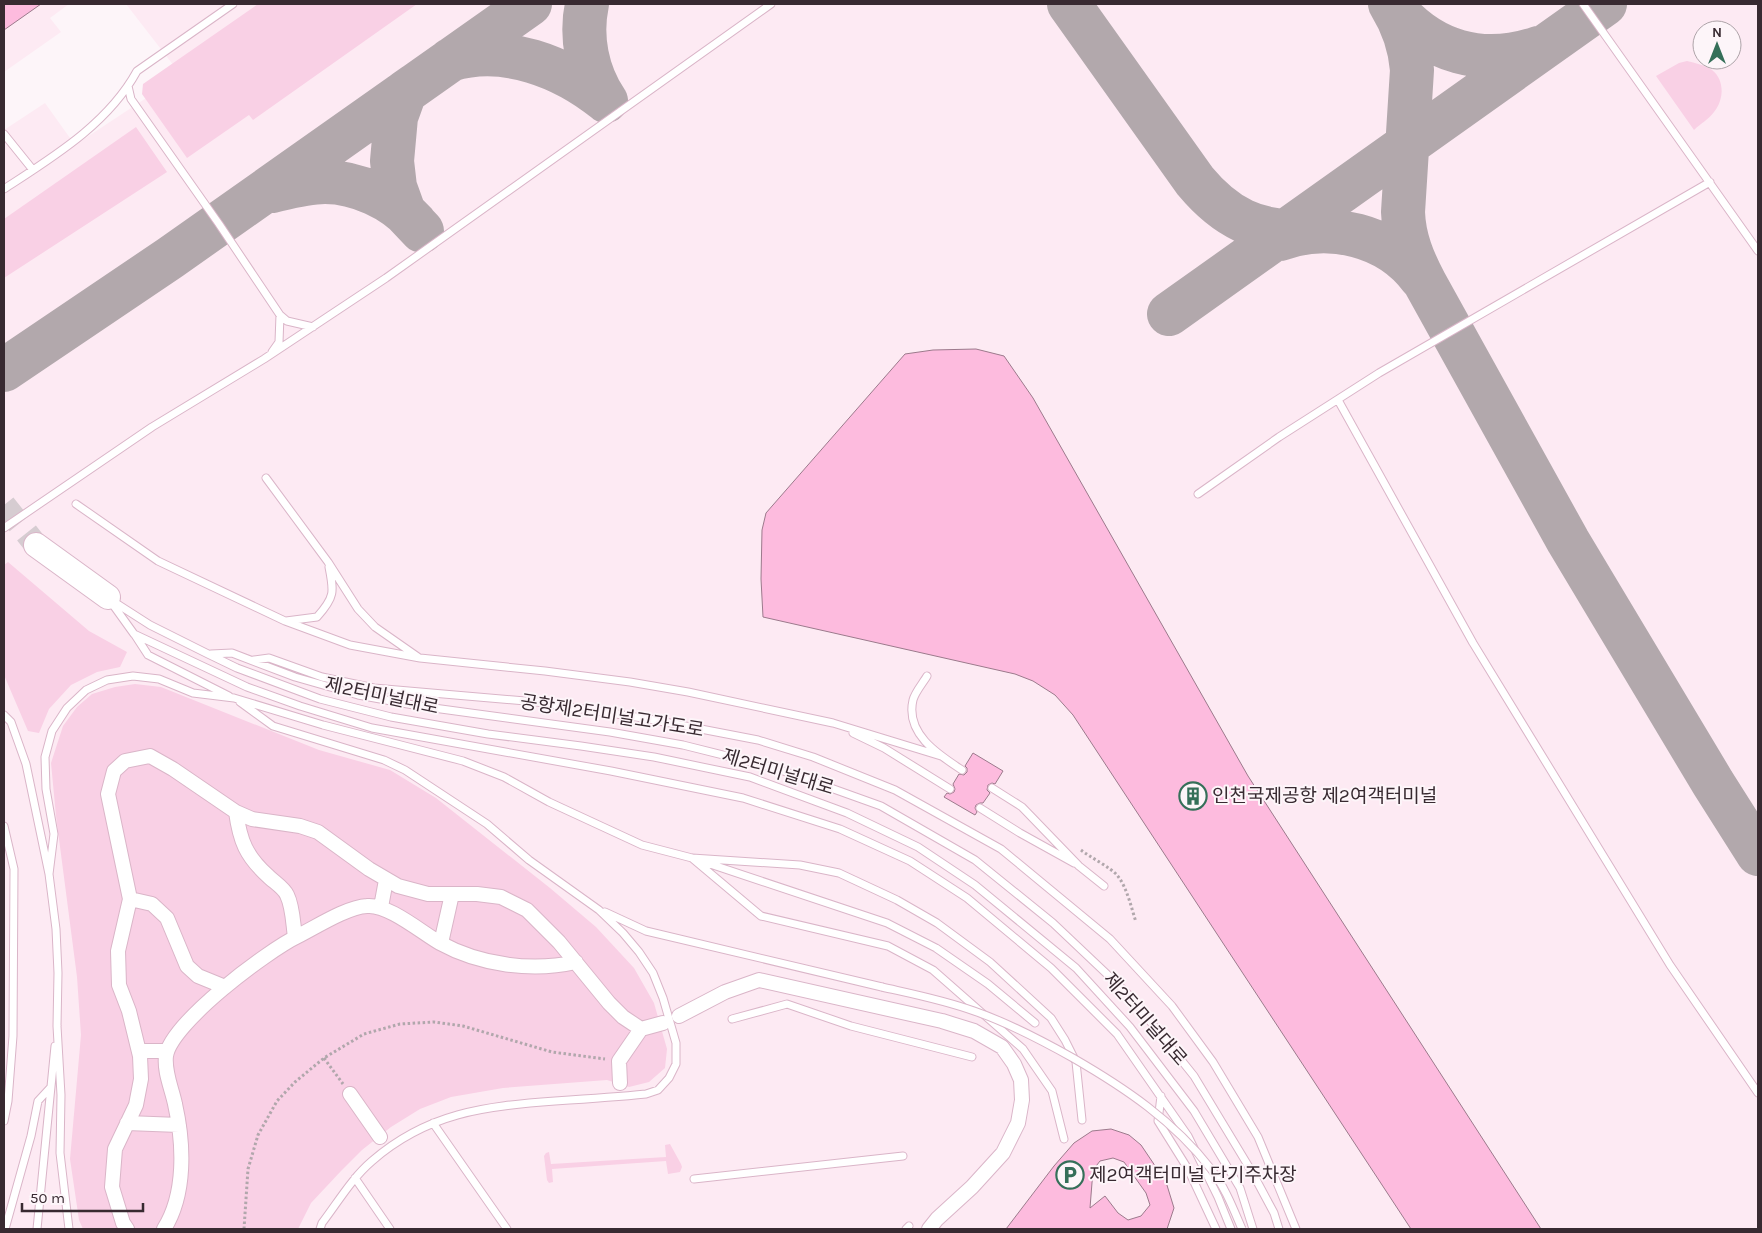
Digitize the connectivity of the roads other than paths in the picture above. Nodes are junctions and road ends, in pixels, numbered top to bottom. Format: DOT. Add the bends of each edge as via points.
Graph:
graph roads {
  1 [pos="233,4"];
  2 [pos="771,4"];
  3 [pos="1583,4"];
  4 [pos="128,86"];
  5 [pos="4,134"];
  6 [pos="33,170"];
  7 [pos="1710,182"];
  8 [pos="4,189"];
  9 [pos="1758,251"];
  10 [pos="280,315"];
  11 [pos="313,326"];
  12 [pos="264,359"];
  13 [pos="1338,400"];
  14 [pos="266,478"];
  15 [pos="1198,494"];
  16 [pos="76,504"];
  17 [pos="4,528"];
  18 [pos="36,545"];
  19 [pos="328,562"];
  20 [pos="108,597"];
  21 [pos="285,621"];
  22 [pos="134,634"];
  23 [pos="208,654"];
  24 [pos="420,658"];
  25 [pos="254,660"];
  26 [pos="927,676"];
  27 [pos="234,698"];
  28 [pos="4,715"];
  29 [pos="832,722"];
  30 [pos="940,756"];
  31 [pos="962,770"];
  32 [pos="992,788"];
  33 [pos="950,789"];
  34 [pos="980,808"];
  35 [pos="236,812"];
  36 [pos="4,826"];
  37 [pos="692,858"];
  38 [pos="1079,866"];
  39 [pos="49,874"];
  40 [pos="386,880"];
  41 [pos="1104,886"];
  42 [pos="452,894"];
  43 [pos="130,899"];
  44 [pos="381,907"];
  45 [pos="600,910"];
  46 [pos="295,937"];
  47 [pos="441,943"];
  48 [pos="576,962"];
  49 [pos="225,987"];
  50 [pos="680,1016"];
  51 [pos="732,1019"];
  52 [pos="663,1023"];
  53 [pos="1034,1023"];
  54 [pos="58,1026"];
  55 [pos="641,1029"];
  56 [pos="139,1051"];
  57 [pos="168,1051"];
  58 [pos="972,1057"];
  59 [pos="620,1083"];
  60 [pos="50,1088"];
  61 [pos="1758,1093"];
  62 [pos="350,1094"];
  63 [pos="1161,1096"];
  64 [pos="1082,1120"];
  65 [pos="4,1121"];
  66 [pos="127,1123"];
  67 [pos="433,1123"];
  68 [pos="179,1125"];
  69 [pos="380,1137"];
  70 [pos="1064,1139"];
  71 [pos="903,1156"];
  72 [pos="355,1178"];
  73 [pos="694,1179"];
  74 [pos="5,1229"];
  75 [pos="37,1229"];
  76 [pos="69,1229"];
  77 [pos="127,1229"];
  78 [pos="164,1229"];
  79 [pos="320,1229"];
  80 [pos="390,1229"];
  81 [pos="507,1229"];
  82 [pos="929,1229"];
  83 [pos="1216,1229"];
  84 [pos="1231,1229"];
  85 [pos="1242,1229"];
  86 [pos="1253,1229"];
  87 [pos="1279,1229"];
  88 [pos="1296,1229"];
  1 -- 4 [label="lane" via="137,71"];
  2 -- 11 [label="lane" via="386,278"];
  3 -- 7 [label="lane"];
  4 -- 6 [label="lane" via="93,126"];
  4 -- 10 [label="lane" via="131,99"];
  5 -- 6 [label="lane"];
  6 -- 8 [label="lane"];
  7 -- 9 [label="lane"];
  7 -- 13 [label="lane" via="1379,373"];
  10 -- 11 [label="lane" via="287,321"];
  10 -- 12 [label="lane" via="279,342"];
  11 -- 12 [label="lane"];
  12 -- 17 [label="lane" via="152,427"];
  13 -- 15 [label="lane" via="1278,437"];
  13 -- 61 [label="lane" via="1478,651 1670,965"];
  14 -- 19 [label="lane"];
  16 -- 21 [label="lane" via="158,561"];
  18 -- 20 [label="highway, 제2터미널대로"];
  19 -- 21 [label="lane" via="333,589 328,605 317,617"];
  19 -- 24 [label="lane" via="358,609 375,627"];
  20 -- 22 [label="lane, 제2터미널대로"];
  20 -- 23 [label="lane, 제2터미널대로" via="150,625"];
  21 -- 24 [label="lane" via="350,645"];
  22 -- 27 [label="lane" via="148,655"];
  22 -- 63 [label="lane, 제2터미널대로" via="247,687 372,728 743,798 840,829 910,861 975,904 1051,968 1117,1034"];
  23 -- 25 [label="lane, 제2터미널대로" via="232,653"];
  23 -- 86 [label="lane, 공항제2터미널고가도로" via="320,699 391,717 654,757 750,777 846,813 918,848 975,885 1076,968 1130,1027 1194,1112 1240,1188"];
  24 -- 29 [label="lane" via="630,682"];
  25 -- 87 [label="lane, 제2터미널대로" via="295,677 358,696 683,745 775,768 881,806 976,860 1053,924 1129,996 1194,1076 1252,1172"];
  25 -- 88 [label="lane, 공항제2터미널고가도로" via="268,658 322,676 374,688 536,702 758,740 813,757 895,790 1001,849 1110,939 1172,1006 1213,1062 1258,1137"];
  26 -- 30 [label="lane" via="913,700 913,715 920,736"];
  27 -- 37 [label="lane" via="463,761 504,777 549,802 642,845"];
  27 -- 39 [label="lane" via="193,693 159,679 133,676 107,680 86,690 66,708 52,732 44,757 54,834"];
  27 -- 45 [label="lane" via="273,726 384,760 406,770 487,824 529,860"];
  28 -- 39 [label="lane" via="11,722 26,764"];
  29 -- 30 [label="lane"];
  29 -- 33 [label="lane" via="884,748"];
  30 -- 31 [label="lane"];
  32 -- 38 [label="lane" via="1022,807"];
  34 -- 38 [label="lane"];
  35 -- 40 [label="street" via="252,819 318,832"];
  35 -- 43 [label="street" via="150,756 125,761 114,771 108,794"];
  35 -- 46 [label="street" via="247,853 286,893"];
  36 -- 65 [label="lane" via="14,869 13,1036"];
  37 -- 53 [label="lane" via="887,924 936,948 988,984"];
  37 -- 64 [label="lane" via="800,864 839,874 897,900 937,924 990,962 1051,1018 1076,1062"];
  37 -- 70 [label="lane" via="761,916 888,946 933,970 1023,1049 1052,1091"];
  38 -- 41 [label="lane"];
  39 -- 54 [label="lane" via="56,930"];
  40 -- 42 [label="street" via="428,894"];
  40 -- 44 [label="street"];
  42 -- 47 [label="street"];
  42 -- 48 [label="street" via="501,897 527,910"];
  43 -- 49 [label="street" via="152,904 168,918 187,966 198,976"];
  43 -- 56 [label="street" via="118,951 119,985"];
  44 -- 46 [label="street" via="352,909"];
  44 -- 47 [label="street"];
  45 -- 67 [label="lane" via="639,952 663,998 676,1043 676,1064 669,1078 658,1090 646,1094 504,1105 462,1113"];
  45 -- 85 [label="lane, bridge" via="646,931 882,987 972,1010 1010,1024 1113,1082 1162,1117 1212,1170 1226,1191"];
  46 -- 49 [label="street"];
  47 -- 48 [label="street" via="464,954 519,967"];
  48 -- 55 [label="street" via="608,1003"];
  49 -- 57 [label="street" via="203,1006 169,1045"];
  50 -- 82 [label="street" via="725,992 759,980 942,1021 974,1031 1002,1047 1020,1080 1022,1100 1018,1123 1004,1153"];
  51 -- 58 [label="lane" via="787,1004 851,1026"];
  52 -- 55 [label="street"];
  54 -- 60 [label="lane"];
  54 -- 76 [label="lane" via="60,1153"];
  55 -- 59 [label="street" via="619,1061"];
  56 -- 57 [label="street"];
  56 -- 66 [label="street" via="141,1079 136,1105"];
  57 -- 68 [label="street" via="167,1075"];
  60 -- 74 [label="lane" via="38,1102"];
  60 -- 75 [label="lane"];
  62 -- 69 [label="street"];
  63 -- 83 [label="lane" via="1158,1121 1188,1169"];
  63 -- 84 [label="lane, 제2터미널대로" via="1188,1136"];
  66 -- 68 [label="street"];
  66 -- 77 [label="street" via="115,1148 112,1188"];
  67 -- 72 [label="lane" via="397,1142"];
  67 -- 81 [label="lane"];
  68 -- 78 [label="street" via="181,1172 178,1196"];
  71 -- 73 [label="lane"];
  72 -- 79 [label="lane"];
  72 -- 80 [label="lane"];
}
